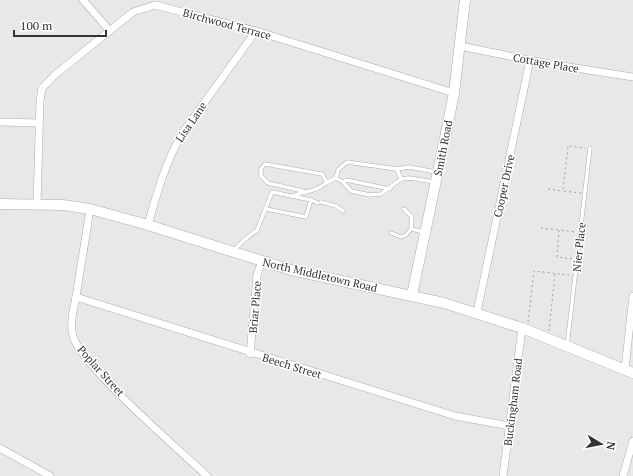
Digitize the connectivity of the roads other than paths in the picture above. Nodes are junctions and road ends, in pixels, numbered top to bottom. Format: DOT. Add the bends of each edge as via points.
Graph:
graph roads {
  1 [pos="82,0"];
  2 [pos="465,0"];
  3 [pos="110,31"];
  4 [pos="256,31"];
  5 [pos="460,46"];
  6 [pos="530,60"];
  7 [pos="633,77"];
  8 [pos="454,93"];
  9 [pos="0,122"];
  10 [pos="39,123"];
  11 [pos="590,148"];
  12 [pos="397,169"];
  13 [pos="336,178"];
  14 [pos="437,178"];
  15 [pos="401,180"];
  16 [pos="326,182"];
  17 [pos="343,182"];
  18 [pos="390,189"];
  19 [pos="304,191"];
  20 [pos="294,196"];
  21 [pos="311,200"];
  22 [pos="0,204"];
  23 [pos="37,204"];
  24 [pos="90,209"];
  25 [pos="266,209"];
  26 [pos="404,209"];
  27 [pos="343,211"];
  28 [pos="148,225"];
  29 [pos="411,229"];
  30 [pos="426,232"];
  31 [pos="391,233"];
  32 [pos="232,252"];
  33 [pos="262,261"];
  34 [pos="412,295"];
  35 [pos="76,297"];
  36 [pos="633,300"];
  37 [pos="477,312"];
  38 [pos="525,325"];
  39 [pos="567,346"];
  40 [pos="630,347"];
  41 [pos="250,354"];
  42 [pos="629,371"];
  43 [pos="510,426"];
  44 [pos="633,441"];
  45 [pos="0,448"];
  46 [pos="50,476"];
  47 [pos="207,476"];
  48 [pos="504,476"];
  49 [pos="623,476"];
  1 -- 3 [label="street"];
  2 -- 5 [label="street, Smith Road"];
  3 -- 4 [label="street, Birchwood Terrace" via="133,12 155,4"];
  3 -- 10 [label="street, Birchwood Terrace" via="42,88"];
  4 -- 8 [label="street, Birchwood Terrace"];
  4 -- 28 [label="street, Lisa Lane" via="183,132 164,170"];
  5 -- 6 [label="street, Cottage Place"];
  5 -- 8 [label="street, Smith Road"];
  6 -- 7 [label="street, Cottage Place"];
  6 -- 37 [label="street, Cooper Drive"];
  8 -- 14 [label="street, Smith Road"];
  9 -- 10 [label="street"];
  10 -- 23 [label="street, Birchwood Terrace"];
  11 -- 39 [label="lane, Nier Place"];
  12 -- 13 [label="lane" via="347,162 338,170"];
  12 -- 14 [label="lane" via="409,167"];
  12 -- 15 [label="lane"];
  13 -- 16 [label="lane"];
  13 -- 17 [label="lane"];
  14 -- 15 [label="lane"];
  14 -- 30 [label="street, Smith Road"];
  15 -- 18 [label="lane"];
  16 -- 19 [label="lane" via="314,190"];
  16 -- 19 [label="lane" via="322,174 277,164 266,164 261,169 261,176 268,183"];
  17 -- 18 [label="lane" via="346,180"];
  17 -- 18 [label="lane" via="351,191 359,194 376,194"];
  19 -- 20 [label="lane"];
  20 -- 21 [label="lane"];
  20 -- 25 [label="lane" via="272,192"];
  21 -- 25 [label="lane" via="306,217"];
  21 -- 27 [label="lane" via="336,206"];
  22 -- 23 [label="street, North Middletown Road"];
  23 -- 24 [label="street, North Middletown Road"];
  24 -- 28 [label="street, North Middletown Road"];
  24 -- 35 [label="street, Poplar Street"];
  25 -- 32 [label="lane" via="257,230"];
  26 -- 29 [label="lane" via="412,217"];
  28 -- 32 [label="street, North Middletown Road"];
  29 -- 30 [label="lane"];
  29 -- 31 [label="lane" via="401,237"];
  30 -- 34 [label="street, Smith Road"];
  32 -- 33 [label="street, North Middletown Road"];
  33 -- 34 [label="street, North Middletown Road" via="318,277"];
  33 -- 41 [label="street, Briar Place" via="258,275"];
  34 -- 37 [label="street, North Middletown Road"];
  35 -- 41 [label="street, Beech Street"];
  35 -- 47 [label="street, Poplar Street" via="73,336 83,356"];
  36 -- 40 [label="street"];
  37 -- 38 [label="street, North Middletown Road"];
  38 -- 39 [label="street, North Middletown Road"];
  38 -- 43 [label="street, Buckingham Road"];
  39 -- 42 [label="street, North Middletown Road"];
  40 -- 42 [label="street"];
  41 -- 43 [label="street, Beech Street" via="455,416"];
  43 -- 48 [label="street, Buckingham Road"];
  44 -- 49 [label="street"];
  45 -- 46 [label="street"];
}
